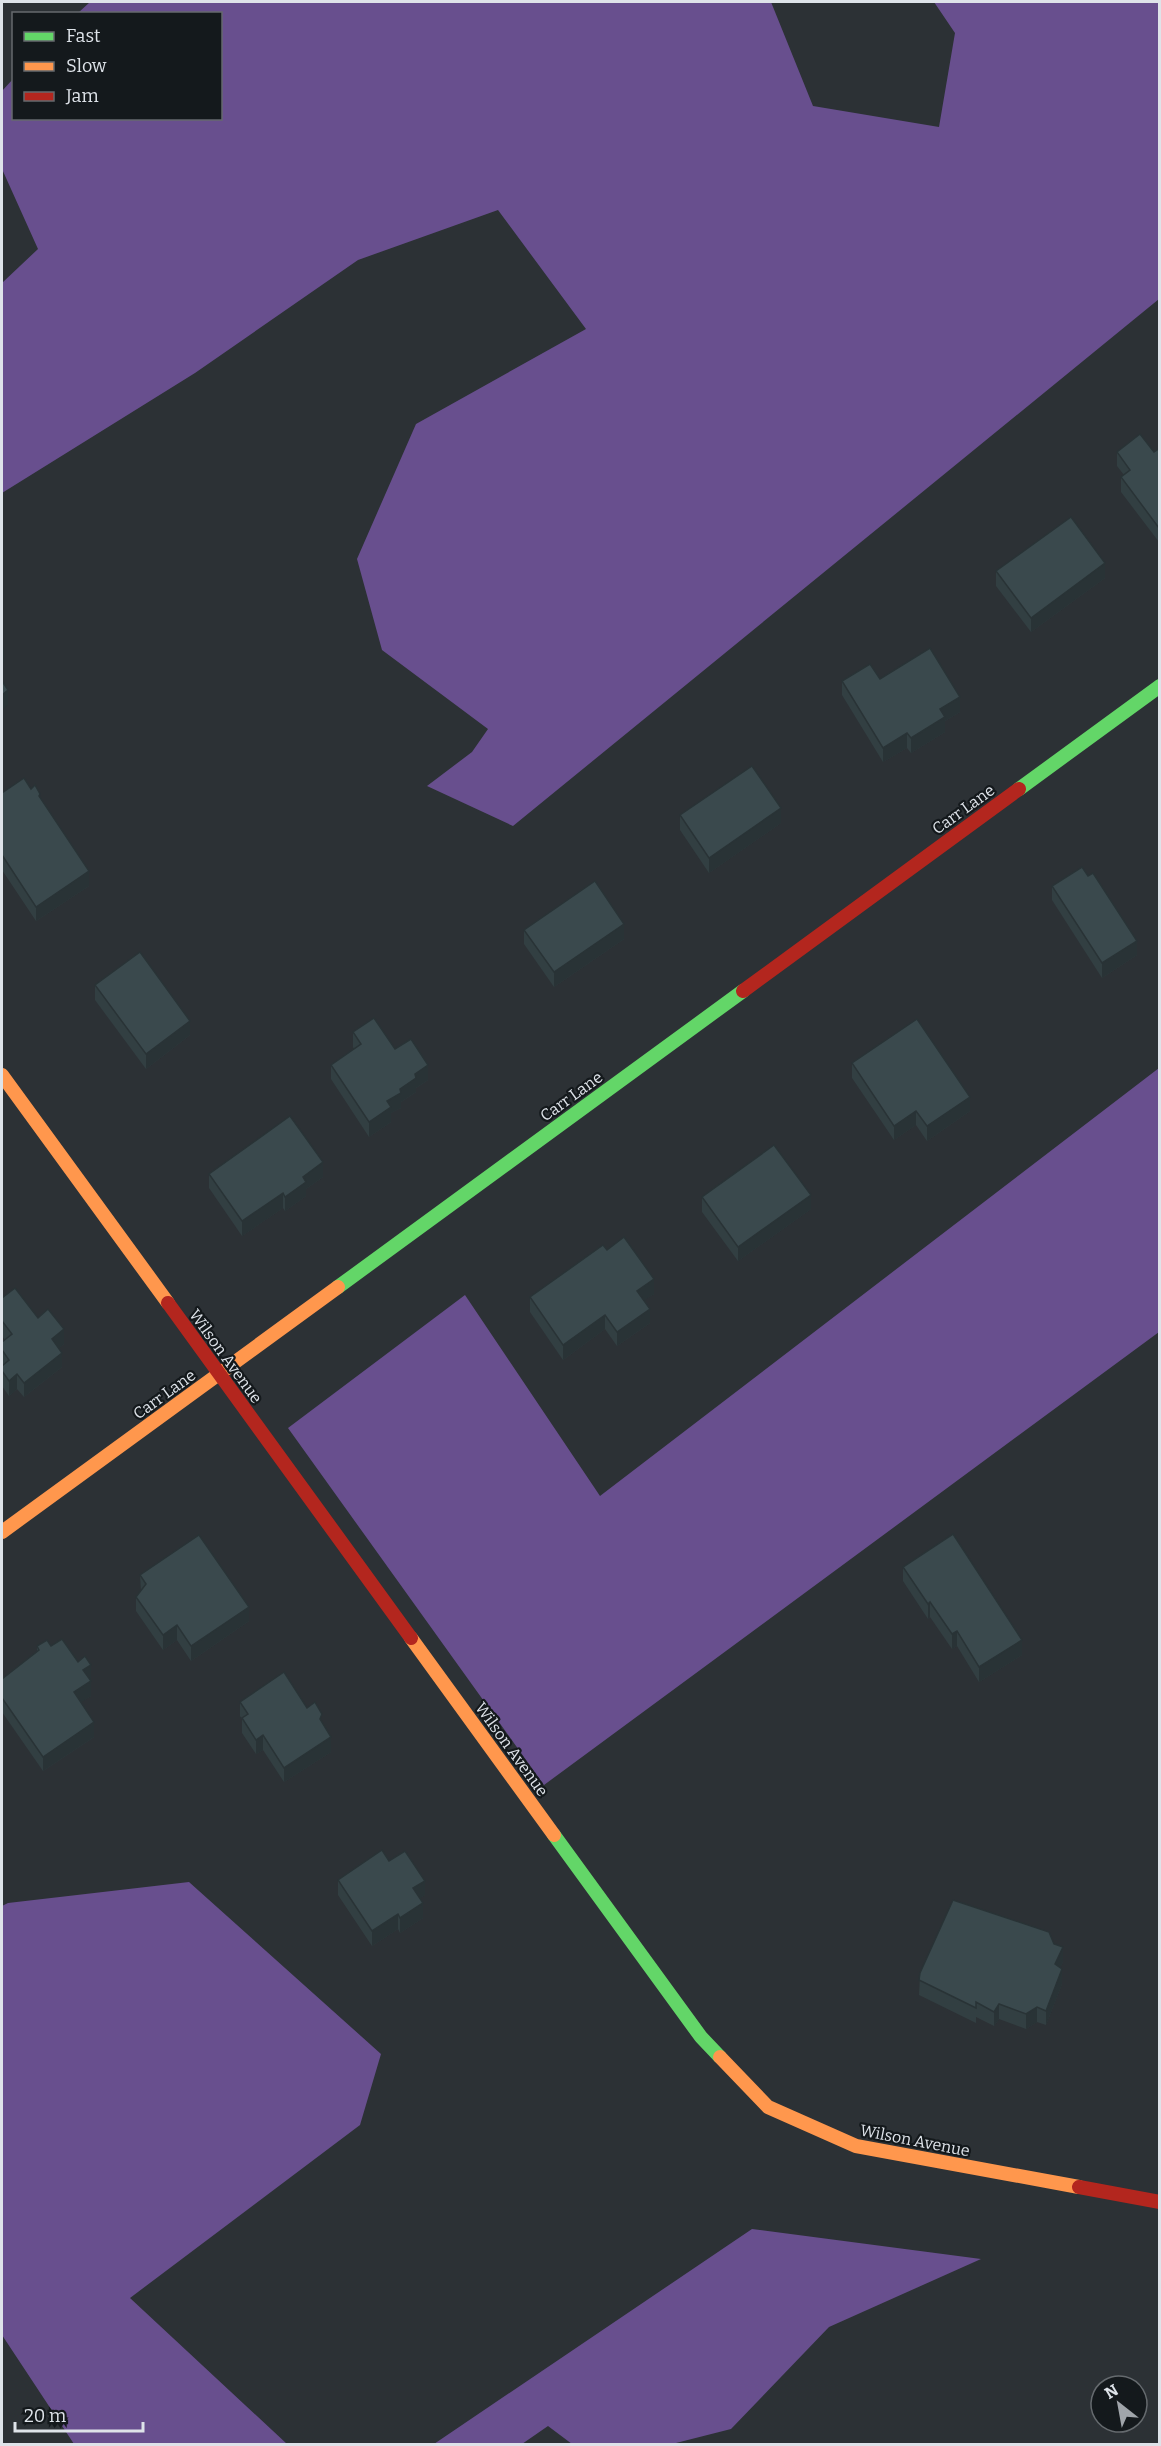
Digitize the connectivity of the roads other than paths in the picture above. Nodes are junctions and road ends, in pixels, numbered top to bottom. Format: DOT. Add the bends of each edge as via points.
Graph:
graph roads {
  1 [pos="1160,687"];
  2 [pos="2,1075"];
  3 [pos="219,1375"];
  4 [pos="2,1532"];
  5 [pos="1160,2202"];
  1 -- 3 [label="street, Carr Lane"];
  2 -- 3 [label="street, Wilson Avenue"];
  3 -- 4 [label="street, Carr Lane"];
  3 -- 5 [label="street, Wilson Avenue" via="701,2037 768,2107 856,2146"];
}
